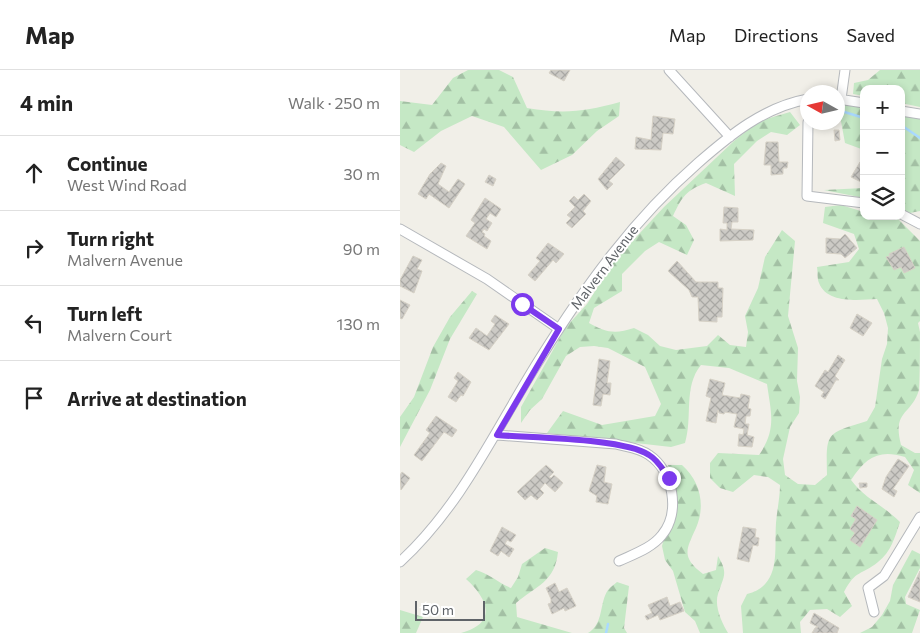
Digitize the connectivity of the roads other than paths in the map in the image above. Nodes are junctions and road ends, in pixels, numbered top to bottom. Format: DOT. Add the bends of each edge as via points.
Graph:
graph roads {
  1 [pos="669,70"];
  2 [pos="845,70"];
  3 [pos="842,85"];
  4 [pos="845,100"];
  5 [pos="800,101"];
  6 [pos="860,103"];
  7 [pos="905,112"];
  8 [pos="920,114"];
  9 [pos="808,130"];
  10 [pos="730,137"];
  11 [pos="860,203"];
  12 [pos="905,216"];
  13 [pos="920,224"];
  14 [pos="400,229"];
  15 [pos="559,329"];
  16 [pos="497,435"];
  17 [pos="920,517"];
  18 [pos="619,561"];
  19 [pos="400,562"];
  20 [pos="874,612"];
  1 -- 10 [label="street"];
  2 -- 3 [label="street"];
  4 -- 6 [label="street"];
  5 -- 10 [label="street, Malvern Avenue" via="771,111"];
  7 -- 8 [label="street"];
  9 -- 11 [label="street" via="807,196"];
  10 -- 15 [label="street, Malvern Avenue" via="678,180 634,225"];
  12 -- 13 [label="street"];
  14 -- 15 [label="street" via="479,274"];
  15 -- 16 [label="street, Malvern Avenue"];
  16 -- 18 [label="street" via="616,444 635,448 656,460 672,488 670,518 664,534 655,542"];
  16 -- 19 [label="street, Malvern Avenue" via="446,513"];
  17 -- 20 [label="street" via="884,576 868,588"];
}
